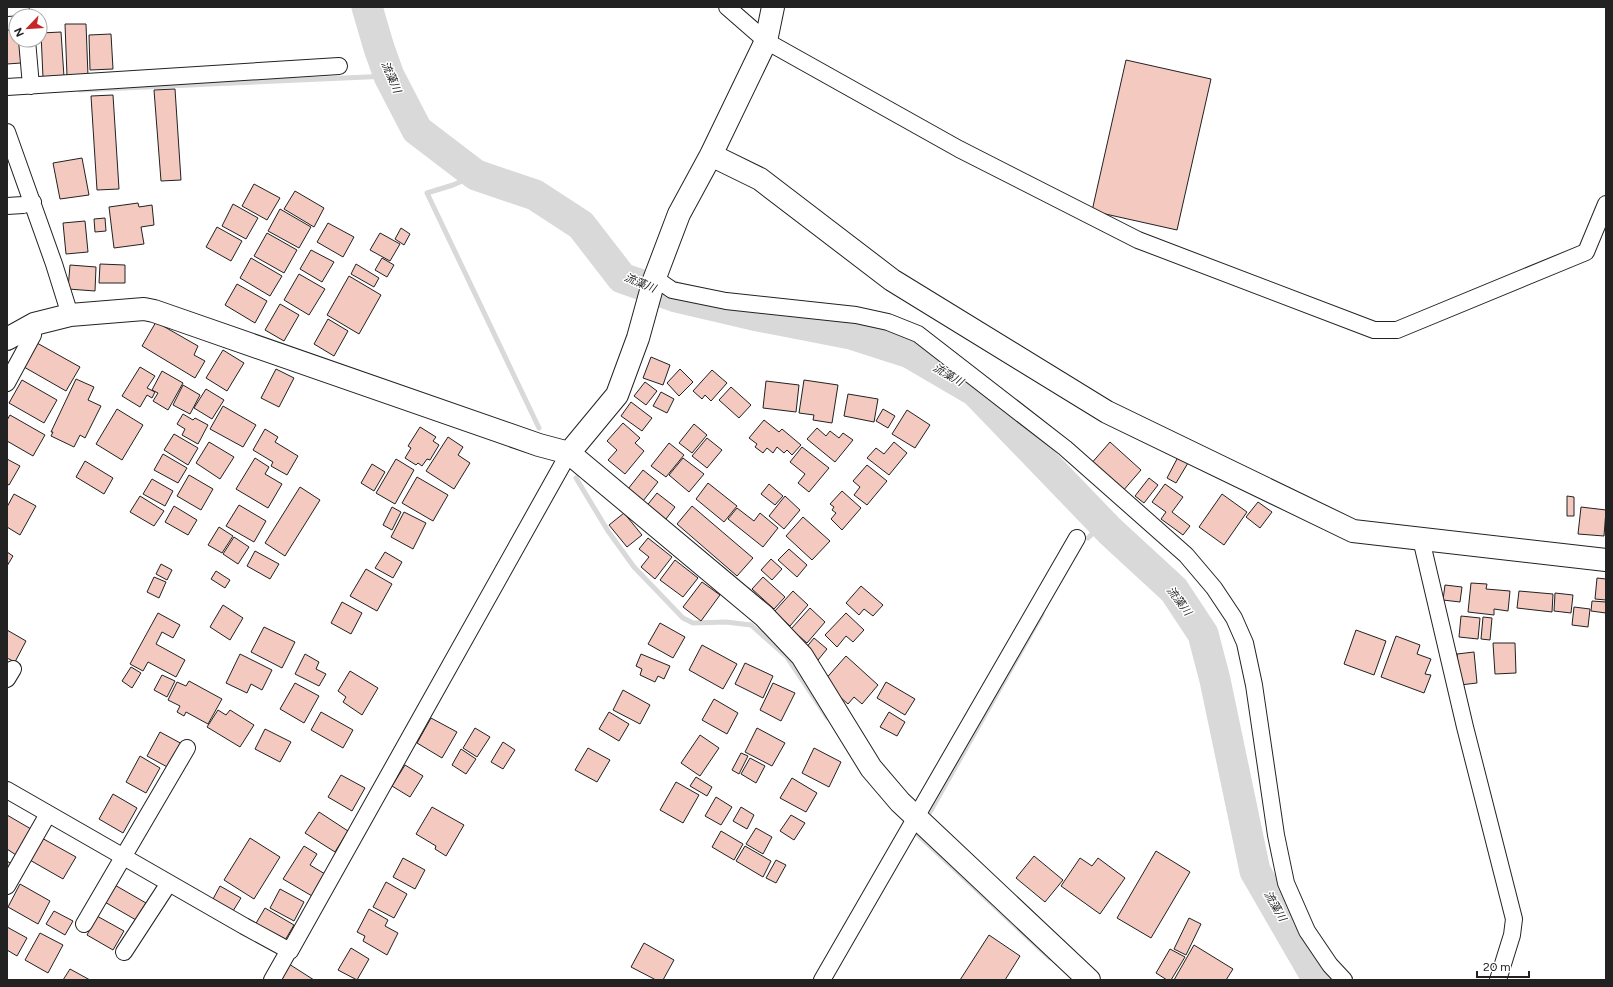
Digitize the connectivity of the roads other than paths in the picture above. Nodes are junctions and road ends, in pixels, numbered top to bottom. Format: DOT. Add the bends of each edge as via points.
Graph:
graph roads {
  1 [pos="23,7"];
  2 [pos="727,7"];
  3 [pos="773,7"];
  4 [pos="7,8"];
  5 [pos="766,40"];
  6 [pos="28,48"];
  7 [pos="339,66"];
  8 [pos="31,86"];
  9 [pos="7,87"];
  10 [pos="7,132"];
  11 [pos="711,155"];
  12 [pos="33,202"];
  13 [pos="1606,204"];
  14 [pos="7,206"];
  15 [pos="655,279"];
  16 [pos="70,315"];
  17 [pos="34,324"];
  18 [pos="7,339"];
  19 [pos="7,383"];
  20 [pos="569,453"];
  21 [pos="1077,538"];
  22 [pos="1420,539"];
  23 [pos="1606,560"];
  24 [pos="187,748"];
  25 [pos="7,790"];
  26 [pos="48,814"];
  27 [pos="911,826"];
  28 [pos="124,857"];
  29 [pos="168,883"];
  30 [pos="7,886"];
  31 [pos="84,924"];
  32 [pos="290,951"];
  33 [pos="124,952"];
  34 [pos="272,980"];
  35 [pos="822,980"];
  36 [pos="1089,980"];
  37 [pos="1344,980"];
  38 [pos="1498,980"];
  1 -- 4 [label="street"];
  2 -- 5 [label="street"];
  3 -- 5 [label="street"];
  5 -- 11 [label="street"];
  5 -- 13 [label="street" via="959,149 1138,240 1374,330 1396,330 1586,252"];
  6 -- 8 [label="street"];
  7 -- 8 [label="street"];
  8 -- 9 [label="street"];
  10 -- 12 [label="street"];
  11 -- 15 [label="street" via="679,214"];
  11 -- 22 [label="street" via="760,179 892,280 1107,412 1361,532"];
  12 -- 14 [label="street"];
  12 -- 16 [label="street"];
  15 -- 20 [label="street" via="638,338 617,395"];
  15 -- 37 [label="street" via="672,290 726,301 856,315 888,322 918,334 1065,448 1186,555 1214,588 1234,618 1245,643 1286,883 1307,931 1330,965"];
  16 -- 17 [label="street"];
  16 -- 20 [label="street" via="154,310"];
  17 -- 18 [label="street"];
  17 -- 19 [label="street" via="33,335"];
  20 -- 27 [label="street" via="764,616 802,656 871,768 900,802"];
  20 -- 32 [label="street"];
  21 -- 27 [label="street"];
  22 -- 23 [label="street"];
  22 -- 38 [label="street" via="1514,919 1512,935"];
  24 -- 28 [label="street"];
  25 -- 26 [label="street"];
  26 -- 28 [label="street"];
  26 -- 30 [label="street"];
  27 -- 35 [label="street"];
  27 -- 36 [label="street"];
  28 -- 29 [label="street"];
  28 -- 31 [label="street"];
  29 -- 32 [label="street"];
  29 -- 33 [label="street"];
  32 -- 34 [label="street"];
}
